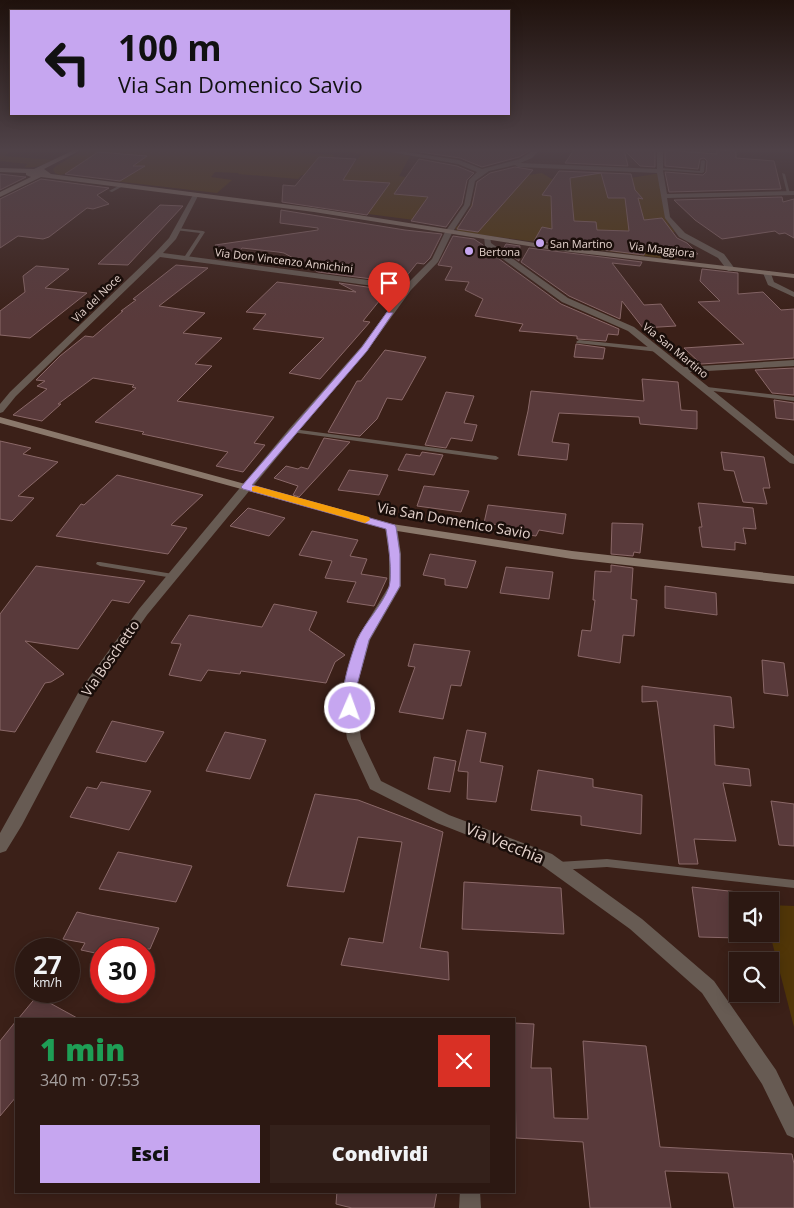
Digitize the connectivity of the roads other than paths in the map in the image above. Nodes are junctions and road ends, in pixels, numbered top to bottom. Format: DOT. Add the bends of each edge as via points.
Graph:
graph roads {
  1 [pos="189,206"];
  2 [pos="283,206"];
  3 [pos="466,206"];
  4 [pos="666,206"];
  5 [pos="177,229"];
  6 [pos="449,232"];
  7 [pos="487,238"];
  8 [pos="158,255"];
  9 [pos="185,259"];
  10 [pos="731,269"];
  11 [pos="767,273"];
  12 [pos="794,276"];
  13 [pos="408,288"];
  14 [pos="794,295"];
  15 [pos="579,342"];
  16 [pos="659,350"];
  17 [pos="794,363"];
  18 [pos="684,370"];
  19 [pos="707,389"];
  20 [pos="794,399"];
  21 [pos="0,410"];
  22 [pos="0,420"];
  23 [pos="293,431"];
  24 [pos="496,458"];
  25 [pos="794,461"];
  26 [pos="246,487"];
  27 [pos="391,527"];
  28 [pos="100,564"];
  29 [pos="173,576"];
  30 [pos="794,580"];
  31 [pos="0,846"];
  32 [pos="556,866"];
  33 [pos="794,884"];
  34 [pos="794,1128"];
  35 [pos="470,1193"];
  36 [pos="470,1208"];
  1 -- 5 [label="street, Via del Noce"];
  2 -- 6 [label="street, Via Maggiora"];
  3 -- 6 [label="street, Via Boschetto"];
  4 -- 10 [label="street" via="667,217 682,234 721,256"];
  5 -- 8 [label="street, Via del Noce"];
  5 -- 9 [label="lane" via="203,232"];
  6 -- 7 [label="street, Via Maggiora"];
  6 -- 13 [label="street, Via Boschetto" via="435,260"];
  7 -- 10 [label="street, Via Maggiora"];
  7 -- 16 [label="street, Via San Martino" via="488,244 502,256 565,300 631,329"];
  8 -- 9 [label="street, Via Don Vincenzo Annichini"];
  8 -- 21 [label="street, Via del Noce"];
  9 -- 13 [label="street, Via Don Vincenzo Annichini"];
  10 -- 11 [label="street, Via Maggiora"];
  11 -- 12 [label="street, Via Maggiora"];
  11 -- 14 [label="street" via="771,283"];
  13 -- 23 [label="street, Via Boschetto" via="364,349"];
  15 -- 16 [label="lane"];
  16 -- 18 [label="street, Via San Martino"];
  17 -- 18 [label="street"];
  18 -- 19 [label="street, Via San Martino"];
  19 -- 20 [label="lane"];
  19 -- 25 [label="street, Via San Martino"];
  22 -- 26 [label="street, Via San Domenico Savio"];
  23 -- 24 [label="lane"];
  23 -- 26 [label="street, Via Boschetto"];
  26 -- 27 [label="street, Via San Domenico Savio"];
  26 -- 29 [label="street, Via Boschetto"];
  27 -- 30 [label="street, Via San Domenico Savio" via="572,555"];
  27 -- 32 [label="street, Via Vecchia" via="395,586 363,640 348,693 354,739 375,785 444,819 546,859"];
  28 -- 29 [label="lane"];
  29 -- 31 [label="street, Via Boschetto" via="83,696"];
  32 -- 33 [label="lane" via="607,863"];
  32 -- 34 [label="street, Via Vecchia" via="636,924 708,987 769,1078"];
  35 -- 36 [label="street"];
}
